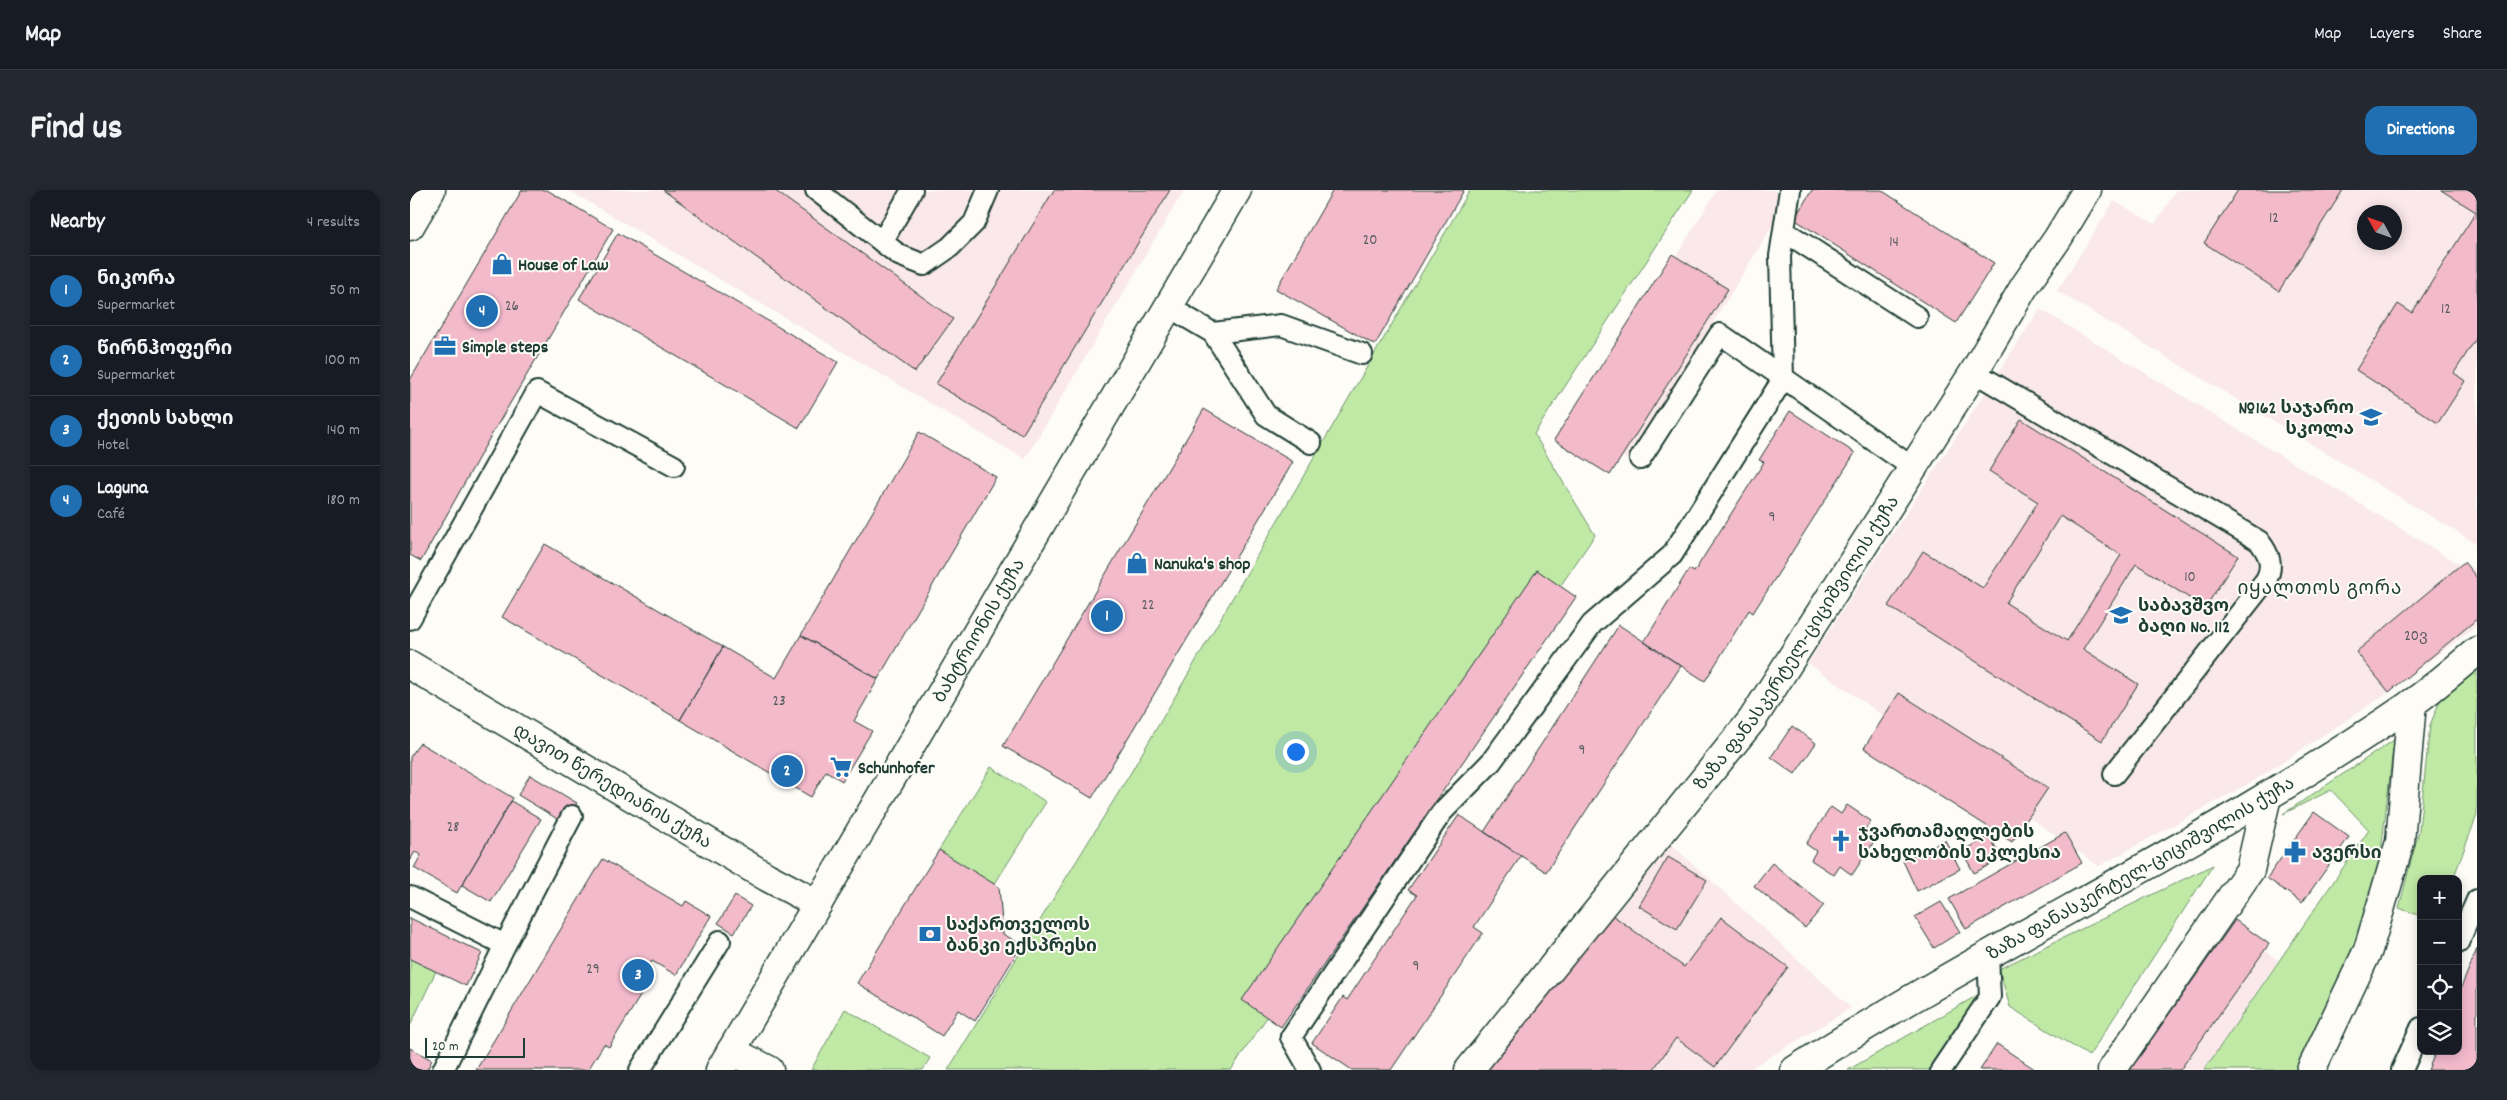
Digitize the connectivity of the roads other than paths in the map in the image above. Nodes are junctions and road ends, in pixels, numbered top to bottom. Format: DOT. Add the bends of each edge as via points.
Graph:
graph roads {
  1 [pos="431,190"];
  2 [pos="912,190"];
  3 [pos="988,190"];
  4 [pos="1237,190"];
  5 [pos="1790,190"];
  6 [pos="819,191"];
  7 [pos="2084,191"];
  8 [pos="410,226"];
  9 [pos="1784,231"];
  10 [pos="882,242"];
  11 [pos="1169,307"];
  12 [pos="1917,317"];
  13 [pos="1213,333"];
  14 [pos="1362,354"];
  15 [pos="1974,372"];
  16 [pos="1783,379"];
  17 [pos="1311,443"];
  18 [pos="1640,460"];
  19 [pos="674,466"];
  20 [pos="1912,468"];
  21 [pos="410,619"];
  22 [pos="2477,651"];
  23 [pos="410,665"];
  24 [pos="2412,704"];
  25 [pos="2114,774"];
  26 [pos="2267,796"];
  27 [pos="572,816"];
  28 [pos="410,897"];
  29 [pos="2477,900"];
  30 [pos="818,904"];
  31 [pos="2462,934"];
  32 [pos="720,941"];
  33 [pos="505,945"];
  34 [pos="1988,956"];
  35 [pos="2417,1037"];
  36 [pos="726,1061"];
  37 [pos="444,1070"];
  38 [pos="640,1070"];
  39 [pos="769,1070"];
  40 [pos="1310,1070"];
  41 [pos="1469,1070"];
  42 [pos="1795,1070"];
  43 [pos="1941,1070"];
  44 [pos="2112,1070"];
  45 [pos="2312,1070"];
  46 [pos="2402,1070"];
  1 -- 8 [label="street"];
  2 -- 10 [label="lane"];
  3 -- 10 [label="lane" via="974,223 950,247 924,265 899,255"];
  4 -- 11 [label="street, ბახტრიონის ქუჩა"];
  5 -- 9 [label="lane"];
  6 -- 10 [label="lane"];
  7 -- 15 [label="street, ზაზა ფანასკერტელ-ციციშვილის ქუჩა"];
  9 -- 12 [label="lane"];
  9 -- 16 [label="lane" via="1780,256"];
  11 -- 13 [label="lane"];
  11 -- 30 [label="street, ბახტრიონის ქუჩა"];
  13 -- 14 [label="lane" via="1281,325"];
  13 -- 17 [label="lane" via="1266,415"];
  15 -- 20 [label="street, ზაზა ფანასკერტელ-ციციშვილის ქუჩა"];
  15 -- 25 [label="lane" via="2259,540 2268,555 2271,570 2266,580"];
  16 -- 18 [label="lane" via="1720,334"];
  16 -- 20 [label="lane"];
  16 -- 40 [label="lane" via="1672,555 1592,624 1491,762 1437,820 1291,1037"];
  19 -- 21 [label="lane" via="537,392"];
  20 -- 41 [label="street, ზაზა ფანასკერტელ-ციციშვილის ქუჩა" via="1752,720"];
  22 -- 24 [label="street, ზაზა ფანასკერტელ-ციციშვილის ქუჩა"];
  23 -- 30 [label="street, დავით წერედიანის ქუჩა"];
  24 -- 26 [label="street, ზაზა ფანასკერტელ-ციციშვილის ქუჩა"];
  24 -- 45 [label="street" via="2400,842 2368,950"];
  26 -- 34 [label="street, ზაზა ფანასკერტელ-ციციშვილის ქუჩა"];
  26 -- 44 [label="street" via="2250,870"];
  27 -- 33 [label="lane"];
  28 -- 33 [label="lane"];
  29 -- 31 [label="lane"];
  30 -- 36 [label="street, ბახტრიონის ქუჩა"];
  32 -- 38 [label="lane"];
  33 -- 37 [label="lane"];
  34 -- 42 [label="street, ზაზა ფანასკერტელ-ციციშვილის ქუჩა" via="1874,1019"];
  34 -- 43 [label="lane" via="1990,998"];
  35 -- 46 [label="lane"];
  36 -- 39 [label="street"];
}
